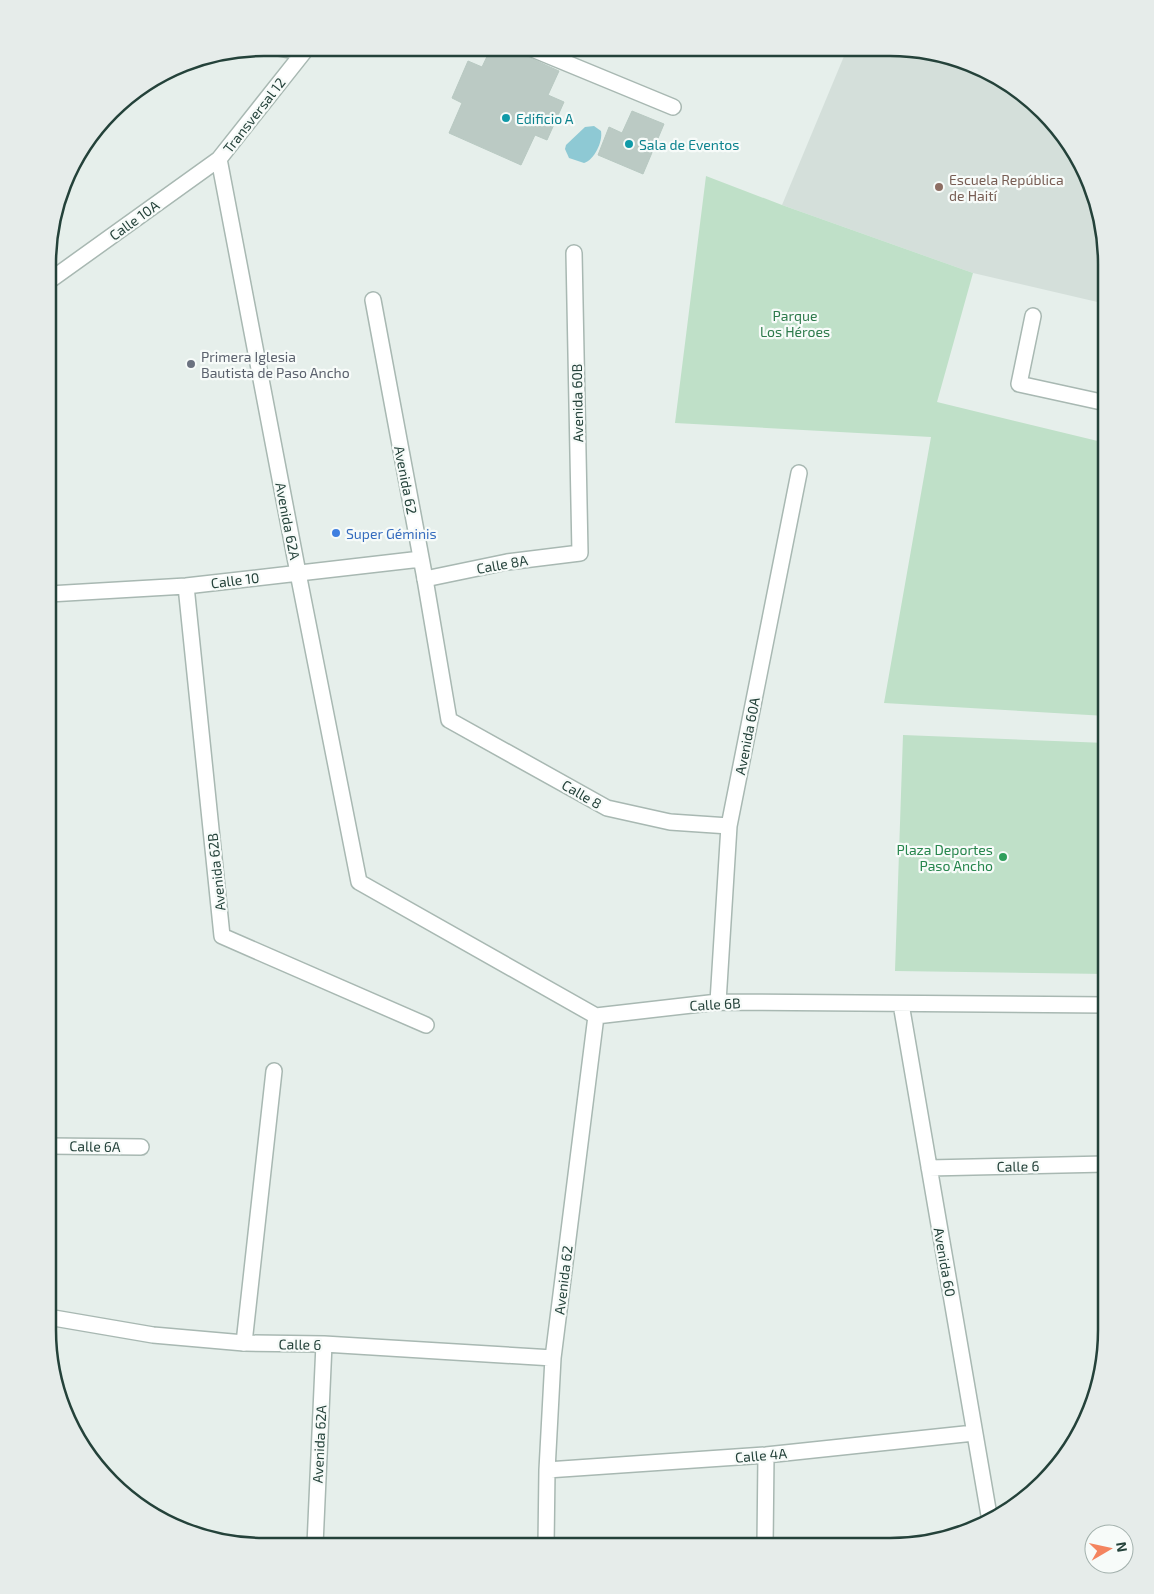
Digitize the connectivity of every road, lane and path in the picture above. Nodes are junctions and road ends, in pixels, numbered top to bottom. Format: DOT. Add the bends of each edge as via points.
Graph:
graph roads {
  1 [pos="300,56"];
  2 [pos="549,56"];
  3 [pos="673,107"];
  4 [pos="220,159"];
  5 [pos="574,253"];
  6 [pos="56,276"];
  7 [pos="373,300"];
  8 [pos="1033,316"];
  9 [pos="1098,401"];
  10 [pos="799,473"];
  11 [pos="580,553"];
  12 [pos="421,559"];
  13 [pos="298,573"];
  14 [pos="425,579"];
  15 [pos="186,586"];
  16 [pos="56,594"];
  17 [pos="449,720"];
  18 [pos="730,826"];
  19 [pos="718,1002"];
  20 [pos="900,1004"];
  21 [pos="1098,1005"];
  22 [pos="596,1016"];
  23 [pos="426,1025"];
  24 [pos="274,1071"];
  25 [pos="56,1146"];
  26 [pos="141,1147"];
  27 [pos="1098,1164"];
  28 [pos="929,1168"];
  29 [pos="56,1318"];
  30 [pos="244,1343"];
  31 [pos="324,1344"];
  32 [pos="553,1358"];
  33 [pos="974,1433"];
  34 [pos="766,1455"];
  35 [pos="547,1470"];
  36 [pos="988,1513"];
  37 [pos="315,1538"];
  38 [pos="546,1538"];
  39 [pos="765,1538"];
  1 -- 4 [label="street, Transversal 12"];
  2 -- 3 [label="street"];
  4 -- 6 [label="street, Calle 10A"];
  4 -- 13 [label="street, Avenida 62A"];
  5 -- 11 [label="street, Avenida 60B"];
  7 -- 12 [label="street, Avenida 62"];
  8 -- 9 [label="street" via="1019,384"];
  10 -- 18 [label="street, Avenida 60A"];
  11 -- 14 [label="street, Calle 8A" via="507,562"];
  12 -- 13 [label="street, Calle 10"];
  12 -- 14 [label="street, Avenida 62"];
  13 -- 15 [label="street, Calle 10"];
  13 -- 22 [label="street, Avenida 62A" via="360,882"];
  14 -- 17 [label="street, Avenida 62"];
  15 -- 16 [label="street, Calle 10"];
  15 -- 23 [label="street, Avenida 62B" via="222,936"];
  17 -- 18 [label="street, Calle 8" via="607,808 670,822"];
  18 -- 19 [label="street, Avenida 60A"];
  19 -- 20 [label="street, Calle 6B"];
  19 -- 22 [label="street, Calle 6B"];
  20 -- 21 [label="street, Calle 6B"];
  20 -- 28 [label="street, Avenida 60"];
  22 -- 32 [label="street, Avenida 62"];
  24 -- 30 [label="street"];
  25 -- 26 [label="street, Calle 6A"];
  27 -- 28 [label="street, Calle 6"];
  28 -- 33 [label="street, Avenida 60"];
  29 -- 30 [label="street, Calle 6" via="153,1335"];
  30 -- 31 [label="street, Calle 6"];
  31 -- 32 [label="street, Calle 6"];
  31 -- 37 [label="street, Avenida 62A"];
  32 -- 35 [label="street, Avenida 62"];
  33 -- 34 [label="street, Calle 4A"];
  33 -- 36 [label="street, Avenida 60"];
  34 -- 35 [label="street, Calle 4A"];
  34 -- 39 [label="street"];
  35 -- 38 [label="street, Avenida 62"];
}
